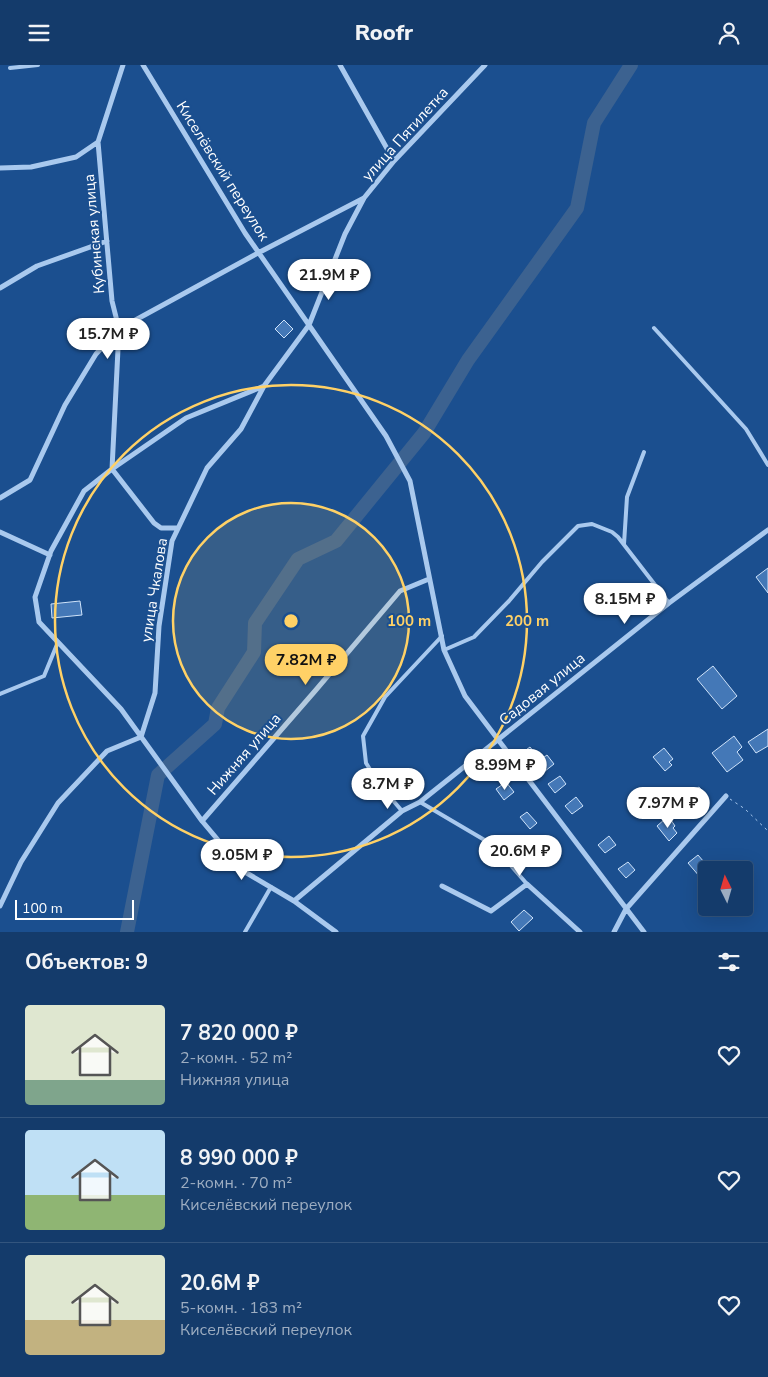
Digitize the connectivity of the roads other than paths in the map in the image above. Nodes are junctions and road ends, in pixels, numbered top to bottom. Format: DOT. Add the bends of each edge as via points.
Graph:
graph roads {
  1 [pos="38,65"];
  2 [pos="123,65"];
  3 [pos="143,65"];
  4 [pos="340,65"];
  5 [pos="485,65"];
  6 [pos="10,68"];
  7 [pos="98,142"];
  8 [pos="394,161"];
  9 [pos="0,168"];
  10 [pos="364,198"];
  11 [pos="107,241"];
  12 [pos="258,253"];
  13 [pos="0,288"];
  14 [pos="309,325"];
  15 [pos="654,328"];
  16 [pos="119,329"];
  17 [pos="264,385"];
  18 [pos="644,452"];
  19 [pos="768,465"];
  20 [pos="112,469"];
  21 [pos="0,499"];
  22 [pos="178,528"];
  23 [pos="768,530"];
  24 [pos="0,532"];
  25 [pos="624,544"];
  26 [pos="50,555"];
  27 [pos="429,579"];
  28 [pos="669,603"];
  29 [pos="442,636"];
  30 [pos="58,642"];
  31 [pos="444,650"];
  32 [pos="0,694"];
  33 [pos="141,737"];
  34 [pos="498,740"];
  35 [pos="726,796"];
  36 [pos="420,801"];
  37 [pos="402,811"];
  38 [pos="202,821"];
  39 [pos="527,884"];
  40 [pos="442,886"];
  41 [pos="271,887"];
  42 [pos="294,901"];
  43 [pos="0,906"];
  44 [pos="626,909"];
  45 [pos="245,932"];
  46 [pos="336,932"];
  47 [pos="580,932"];
  48 [pos="614,932"];
  49 [pos="644,932"];
  1 -- 6 [label="lane"];
  2 -- 7 [label="street, Кубинская улица"];
  3 -- 12 [label="street, Киселёвский переулок"];
  4 -- 8 [label="street"];
  5 -- 8 [label="street, улица Пятилетка"];
  7 -- 9 [label="street, Кубинская улица" via="76,157 30,167"];
  7 -- 11 [label="street, Кубинская улица"];
  8 -- 10 [label="street, улица Пятилетка"];
  10 -- 12 [label="street, улица Пятилетка"];
  10 -- 14 [label="street, улица Пятилетка" via="345,234"];
  11 -- 13 [label="street" via="37,266"];
  11 -- 16 [label="street, Кубинская улица" via="112,301"];
  12 -- 14 [label="street, Киселёвский переулок"];
  12 -- 16 [label="street, улица Пятилетка"];
  14 -- 17 [label="street, улица Пятилетка"];
  14 -- 27 [label="street, Киселёвский переулок" via="386,436 410,481"];
  15 -- 19 [label="lane" via="746,429"];
  16 -- 20 [label="street, Кубинская улица"];
  16 -- 21 [label="street, улица Пятилетка" via="96,354 65,405 30,480"];
  17 -- 20 [label="street" via="186,418"];
  17 -- 22 [label="street, улица Чкалова" via="241,429 207,468"];
  18 -- 25 [label="lane" via="627,497"];
  20 -- 22 [label="street" via="154,523 161,528"];
  20 -- 26 [label="street" via="84,491"];
  22 -- 33 [label="street, улица Чкалова" via="172,541 159,626 155,693"];
  23 -- 28 [label="street, Садовая улица"];
  24 -- 26 [label="street"];
  25 -- 28 [label="lane"];
  25 -- 31 [label="lane" via="612,532 592,524 578,526 474,637"];
  26 -- 30 [label="street" via="35,597 39,622"];
  27 -- 29 [label="street, Киселёвский переулок"];
  27 -- 38 [label="street, Нижняя улица" via="400,591"];
  28 -- 34 [label="street, Садовая улица"];
  29 -- 31 [label="street, Киселёвский переулок"];
  29 -- 37 [label="lane" via="385,697 363,736 366,763"];
  30 -- 32 [label="lane" via="44,676"];
  30 -- 33 [label="street" via="121,709"];
  31 -- 34 [label="street, Киселёвский переулок" via="465,695"];
  33 -- 38 [label="street"];
  33 -- 43 [label="street" via="107,751 58,803 21,862"];
  34 -- 36 [label="street, Садовая улица"];
  34 -- 44 [label="street, Киселёвский переулок"];
  35 -- 44 [label="street"];
  36 -- 37 [label="street, Садовая улица"];
  36 -- 39 [label="lane" via="493,845"];
  37 -- 42 [label="street, Садовая улица"];
  38 -- 41 [label="street" via="245,872"];
  39 -- 40 [label="street" via="491,911"];
  39 -- 47 [label="street"];
  41 -- 42 [label="street"];
  41 -- 45 [label="lane"];
  42 -- 46 [label="street"];
  44 -- 48 [label="street"];
  44 -- 49 [label="street, Киселёвский переулок"];
}
